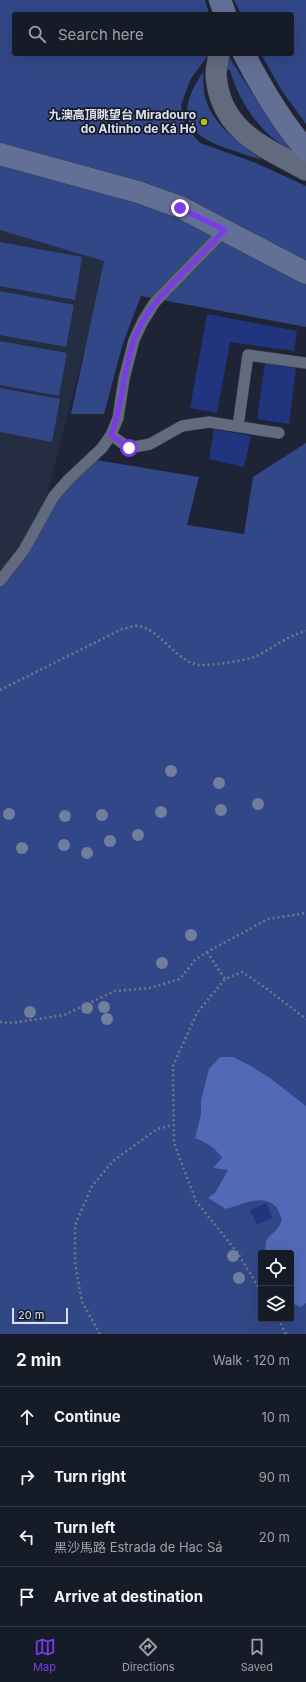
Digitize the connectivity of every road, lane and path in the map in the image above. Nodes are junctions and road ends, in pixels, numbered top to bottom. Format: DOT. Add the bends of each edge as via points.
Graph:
graph roads {
  1 [pos="220,0"];
  2 [pos="224,12"];
  3 [pos="219,56"];
  4 [pos="245,56"];
  5 [pos="306,150"];
  6 [pos="0,154"];
  7 [pos="306,170"];
  8 [pos="225,230"];
  9 [pos="306,273"];
  10 [pos="306,363"];
  11 [pos="238,426"];
  12 [pos="278,433"];
  13 [pos="111,435"];
  14 [pos="0,582"];
  15 [pos="306,631"];
  16 [pos="0,690"];
  17 [pos="306,913"];
  18 [pos="207,952"];
  19 [pos="225,979"];
  20 [pos="306,1019"];
  21 [pos="0,1022"];
  22 [pos="173,1125"];
  23 [pos="258,1286"];
  24 [pos="280,1322"];
  25 [pos="100,1334"];
  26 [pos="286,1334"];
  1 -- 2 [label="main road"];
  3 -- 7 [label="street" via="216,75 221,100 233,122 251,140"];
  4 -- 5 [label="main road" via="290,130"];
  6 -- 8 [label="main road" via="138,192 180,208"];
  8 -- 9 [label="main road"];
  8 -- 13 [label="lane" via="155,302 143,321 134,340 118,418"];
  10 -- 11 [label="lane" via="248,355"];
  11 -- 12 [label="lane"];
  11 -- 13 [label="lane" via="209,422 182,426 150,444 129,448"];
  13 -- 14 [label="lane" via="102,448 68,479 54,496 24,550"];
  15 -- 16 [label="path" via="280,641 256,657 199,666 182,657 154,633 139,625 124,628"];
  17 -- 18 [label="path" via="268,919"];
  18 -- 19 [label="path"];
  18 -- 21 [label="path" via="195,960 180,979 150,988 115,992 64,1015 12,1023"];
  19 -- 20 [label="path" via="242,972"];
  19 -- 22 [label="path" via="197,1013 174,1066"];
  22 -- 23 [label="path" via="174,1143 196,1201 237,1252"];
  22 -- 25 [label="path" via="157,1129 113,1161 92,1186 75,1225 75,1263 82,1302"];
  24 -- 26 [label="path"];
}
